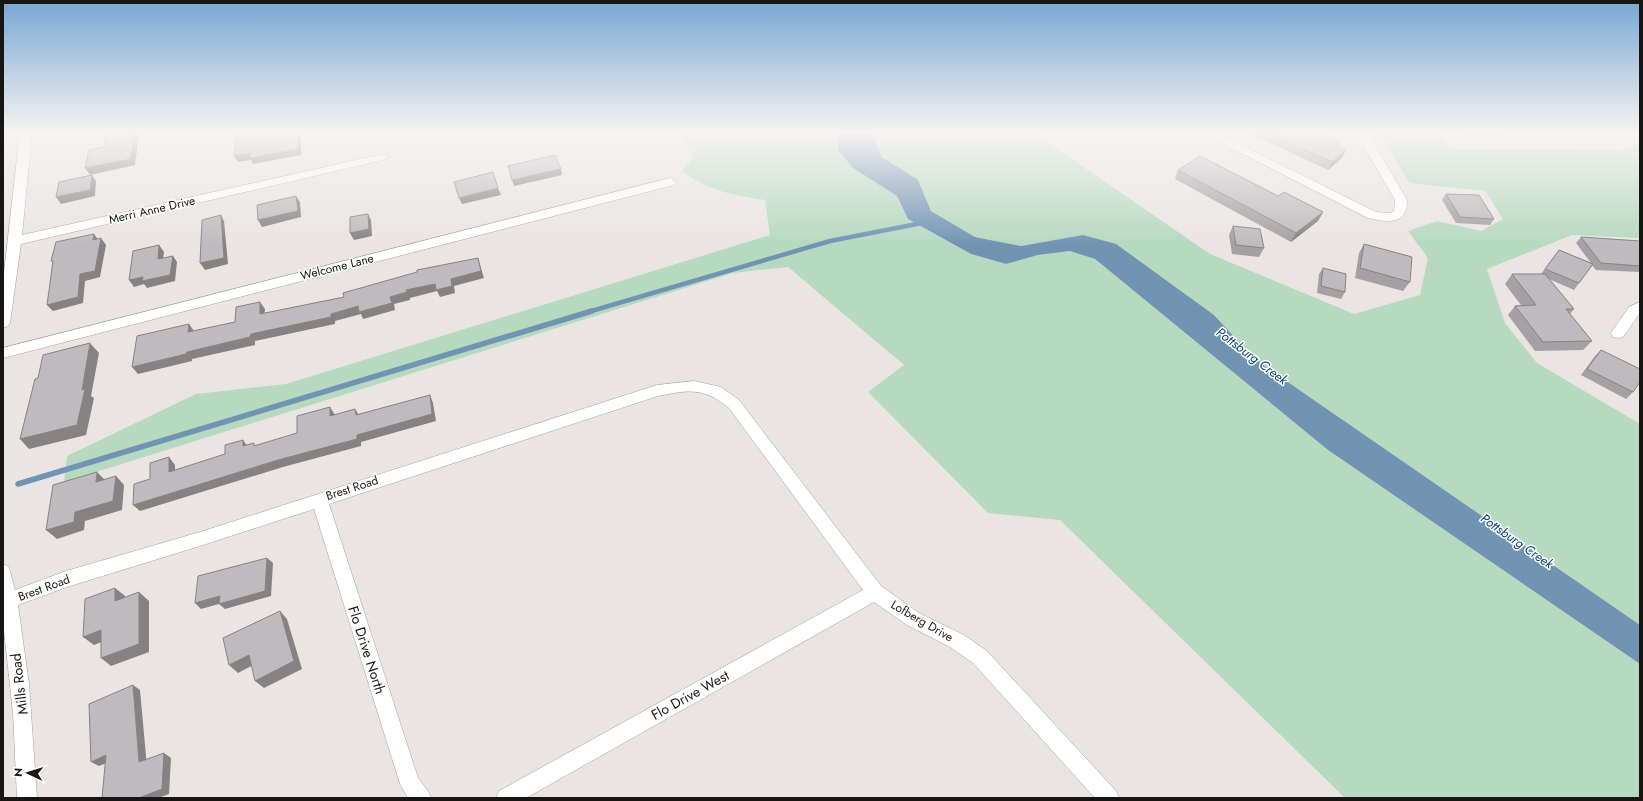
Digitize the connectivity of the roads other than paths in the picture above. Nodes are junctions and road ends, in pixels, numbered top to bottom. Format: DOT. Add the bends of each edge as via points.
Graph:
graph roads {
  1 [pos="22,170"];
  2 [pos="324,170"];
  3 [pos="1283,170"];
  4 [pos="1385,170"];
  5 [pos="670,182"];
  6 [pos="14,241"];
  7 [pos="1640,307"];
  8 [pos="3,323"];
  9 [pos="1618,333"];
  10 [pos="3,353"];
  11 [pos="697,387"];
  12 [pos="319,499"];
  13 [pos="3,572"];
  14 [pos="875,592"];
  15 [pos="9,600"];
  16 [pos="27,798"];
  17 [pos="421,798"];
  18 [pos="506,798"];
  19 [pos="1109,798"];
  1 -- 6 [label="street"];
  2 -- 6 [label="street, Merri Anne Drive"];
  3 -- 4 [label="street" via="1372,215 1392,217 1399,214 1402,208 1398,192"];
  5 -- 10 [label="street, Welcome Lane"];
  6 -- 8 [label="street"];
  7 -- 9 [label="street" via="1634,310"];
  11 -- 12 [label="street, Brest Road" via="657,391"];
  11 -- 14 [label="street, Lofberg Drive" via="717,391 734,404 852,565"];
  12 -- 15 [label="street, Brest Road" via="200,539 66,579"];
  12 -- 17 [label="street, Flo Drive North" via="410,784"];
  13 -- 15 [label="street, Mills Road"];
  14 -- 18 [label="street, Flo Drive West"];
  14 -- 19 [label="street, Lofberg Drive" via="913,619 957,641 980,657"];
  15 -- 16 [label="street, Mills Road" via="23,718"];
}
